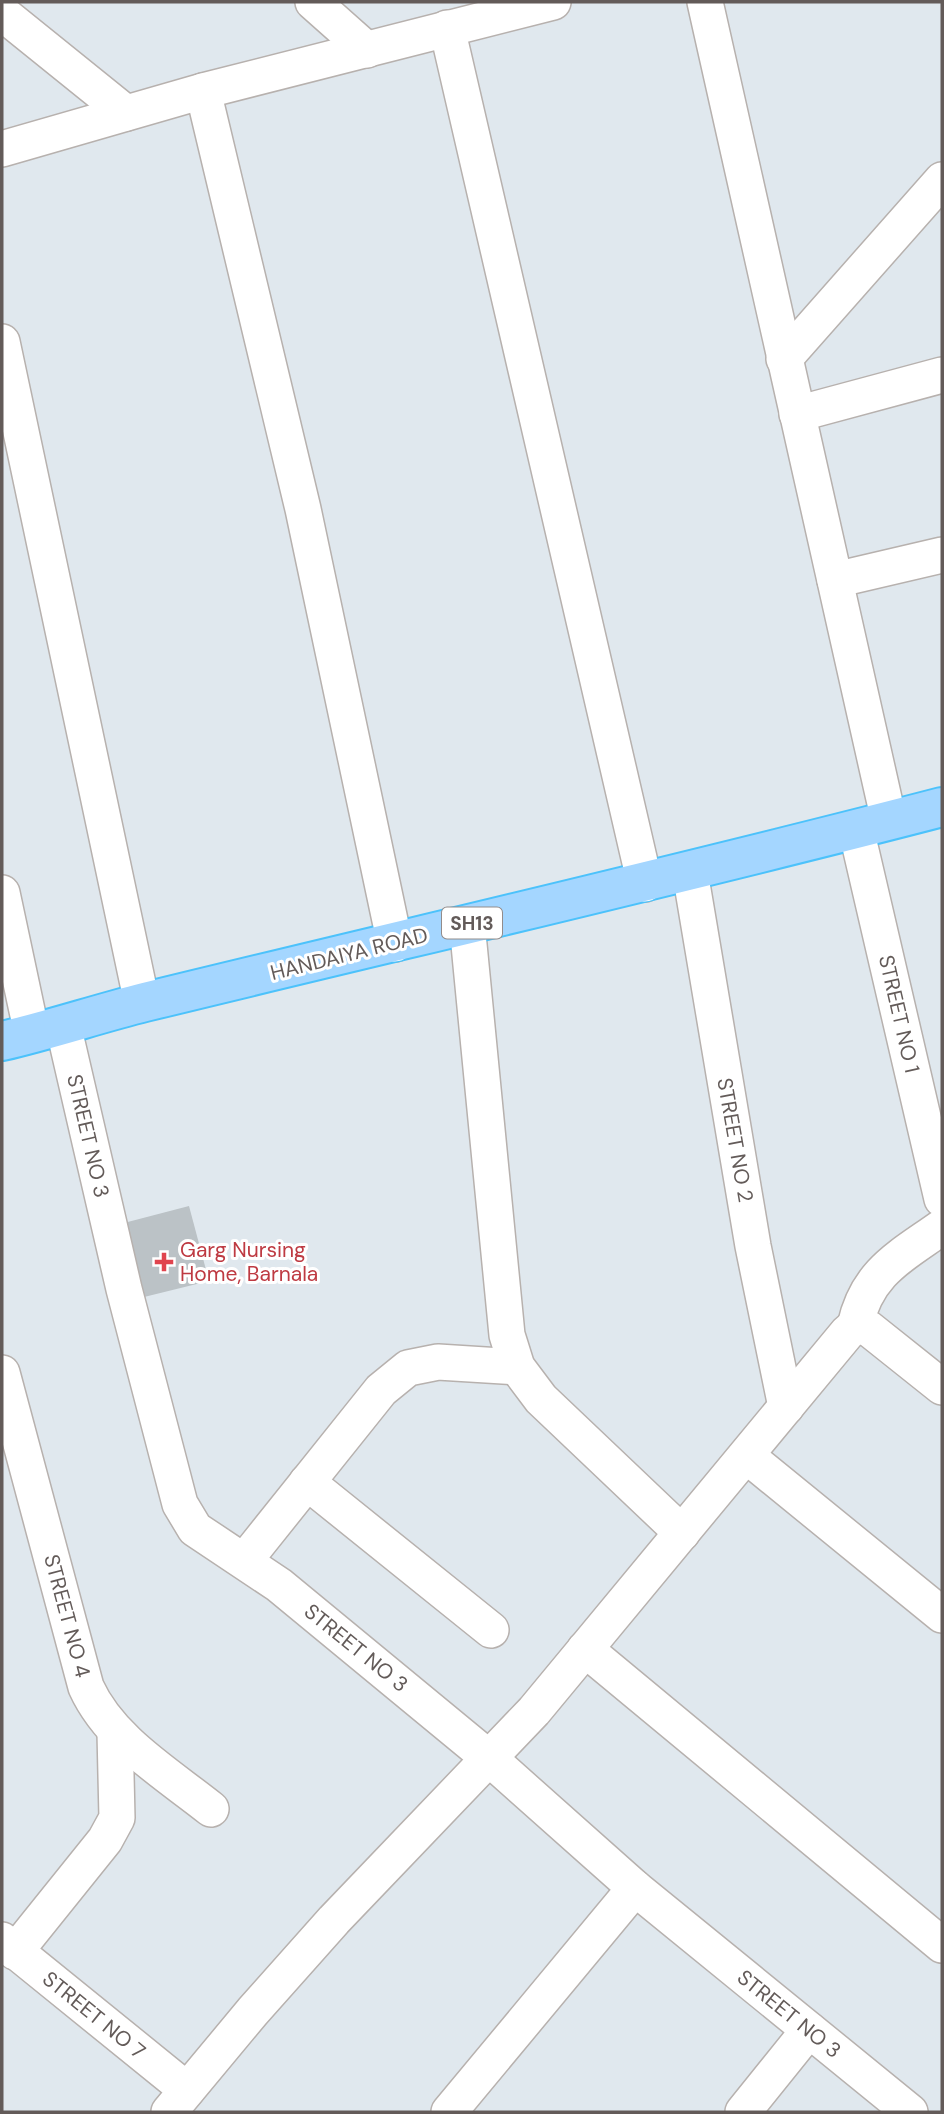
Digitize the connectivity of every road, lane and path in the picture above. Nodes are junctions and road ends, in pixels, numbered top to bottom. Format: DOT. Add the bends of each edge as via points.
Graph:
graph roads {
  1 [pos="313,2"];
  2 [pos="553,2"];
  3 [pos="705,2"];
  4 [pos="2,13"];
  5 [pos="447,28"];
  6 [pos="367,50"];
  7 [pos="202,91"];
  8 [pos="126,113"];
  9 [pos="2,149"];
  10 [pos="942,180"];
  11 [pos="2,342"];
  12 [pos="784,359"];
  13 [pos="942,375"];
  14 [pos="797,414"];
  15 [pos="942,555"];
  16 [pos="835,580"];
  17 [pos="942,807"];
  18 [pos="873,825"];
  19 [pos="690,872"];
  20 [pos="645,884"];
  21 [pos="2,893"];
  22 [pos="467,924"];
  23 [pos="395,944"];
  24 [pos="142,1003"];
  25 [pos="32,1033"];
  26 [pos="942,1199"];
  27 [pos="942,1227"];
  28 [pos="855,1326"];
  29 [pos="517,1367"];
  30 [pos="2,1373"];
  31 [pos="942,1387"];
  32 [pos="786,1407"];
  33 [pos="747,1456"];
  34 [pos="307,1482"];
  35 [pos="682,1533"];
  36 [pos="245,1560"];
  37 [pos="942,1615"];
  38 [pos="491,1630"];
  39 [pos="585,1649"];
  40 [pos="115,1732"];
  41 [pos="490,1759"];
  42 [pos="211,1810"];
  43 [pos="635,1888"];
  44 [pos="942,1945"];
  45 [pos="8,1946"];
  46 [pos="809,2030"];
  47 [pos="178,2101"];
  48 [pos="449,2112"];
  49 [pos="743,2112"];
  50 [pos="910,2112"];
  1 -- 6 [label="street"];
  2 -- 5 [label="street"];
  3 -- 12 [label="street, STREET NO 1"];
  4 -- 8 [label="street"];
  5 -- 6 [label="street"];
  5 -- 20 [label="street"];
  6 -- 7 [label="street"];
  7 -- 8 [label="street"];
  7 -- 23 [label="street" via="303,509"];
  8 -- 9 [label="street"];
  10 -- 12 [label="street"];
  11 -- 24 [label="street"];
  12 -- 14 [label="street, STREET NO 1"];
  13 -- 14 [label="street"];
  14 -- 16 [label="street, STREET NO 1"];
  15 -- 16 [label="street"];
  16 -- 18 [label="street, STREET NO 1"];
  17 -- 18 [label="main road, HANDAIYA ROAD / SH13"];
  18 -- 19 [label="main road, HANDAIYA ROAD / SH13"];
  18 -- 26 [label="street, STREET NO 1"];
  19 -- 20 [label="main road, HANDAIYA ROAD / SH13"];
  19 -- 32 [label="street, STREET NO 2"];
  20 -- 22 [label="main road, HANDAIYA ROAD / SH13"];
  21 -- 25 [label="street, STREET NO 3"];
  22 -- 23 [label="main road, HANDAIYA ROAD / SH13"];
  22 -- 29 [label="street" via="507,1335"];
  23 -- 24 [label="main road, HANDAIYA ROAD / SH13"];
  24 -- 25 [label="main road, HANDAIYA ROAD / SH13"];
  25 -- 36 [label="street, STREET NO 3" via="124,1289 180,1504 195,1529"];
  27 -- 28 [label="street" via="876,1276 859,1306"];
  28 -- 31 [label="street" via="874,1332"];
  28 -- 32 [label="street"];
  29 -- 34 [label="street" via="438,1362 408,1368 381,1390"];
  29 -- 35 [label="street" via="541,1399"];
  30 -- 40 [label="street, STREET NO 4" via="86,1687 96,1711"];
  32 -- 33 [label="street"];
  33 -- 35 [label="street"];
  33 -- 37 [label="street"];
  34 -- 36 [label="street"];
  34 -- 38 [label="street"];
  35 -- 39 [label="street"];
  36 -- 41 [label="street, STREET NO 3"];
  39 -- 41 [label="street"];
  39 -- 44 [label="street"];
  40 -- 42 [label="street, STREET NO 4"];
  40 -- 45 [label="street" via="117,1818 105,1840"];
  41 -- 43 [label="street, STREET NO 3"];
  41 -- 47 [label="street" via="334,1920"];
  43 -- 46 [label="street, STREET NO 3"];
  43 -- 48 [label="street"];
  45 -- 47 [label="street, STREET NO 7"];
  46 -- 49 [label="street"];
  46 -- 50 [label="street, STREET NO 3"];
}
